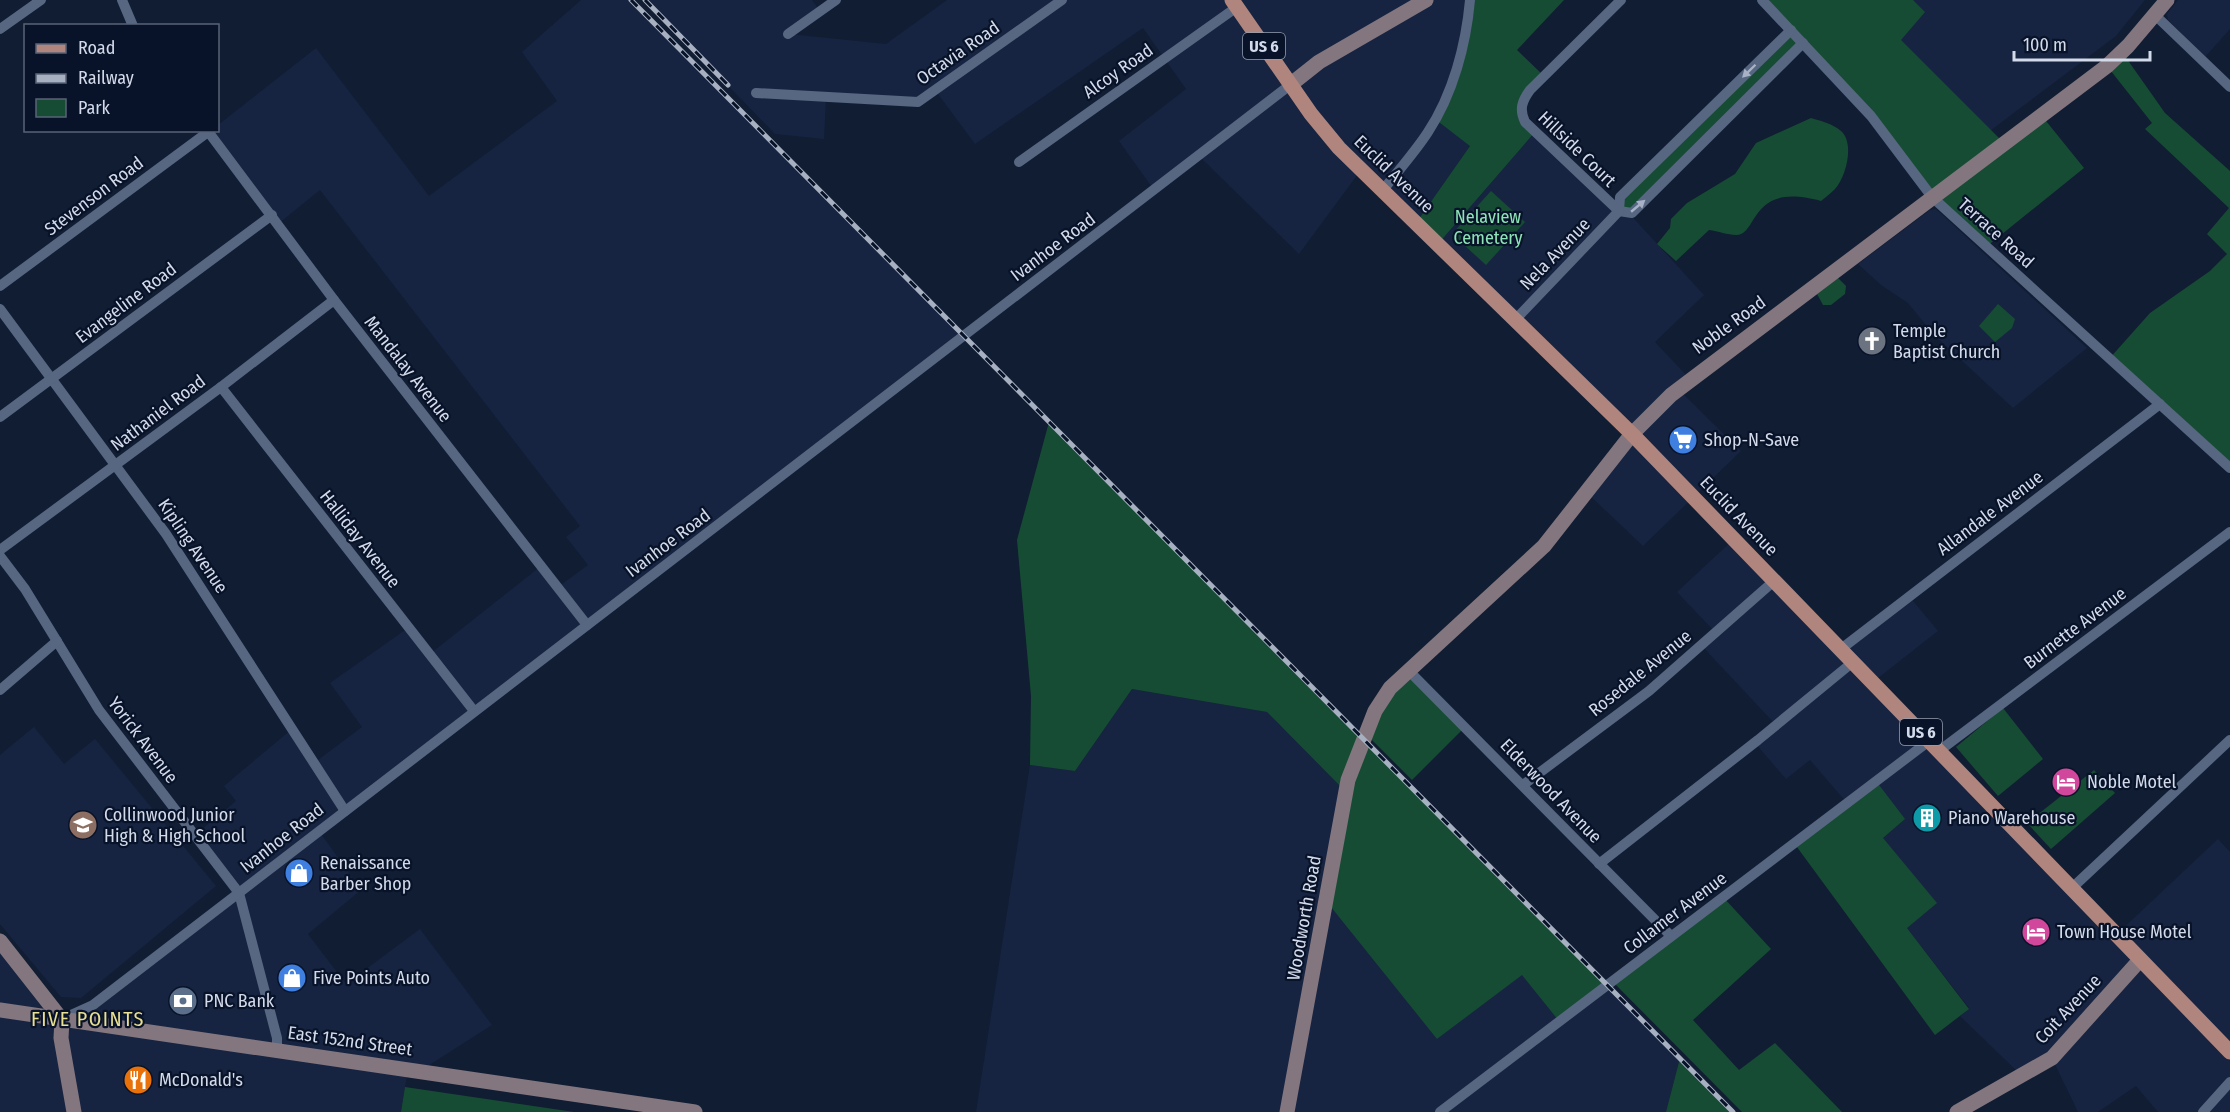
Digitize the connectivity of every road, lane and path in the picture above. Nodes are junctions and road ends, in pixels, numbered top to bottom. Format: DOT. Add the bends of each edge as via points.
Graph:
graph roads {
  1 [pos="41,0"];
  2 [pos="122,0"];
  3 [pos="836,0"];
  4 [pos="1062,0"];
  5 [pos="1426,0"];
  6 [pos="1470,0"];
  7 [pos="1621,0"];
  8 [pos="1762,0"];
  9 [pos="2167,0"];
  10 [pos="1236,3"];
  11 [pos="2156,15"];
  12 [pos="132,24"];
  13 [pos="0,29"];
  14 [pos="1791,30"];
  15 [pos="788,34"];
  16 [pos="1803,43"];
  17 [pos="1290,85"];
  18 [pos="2230,87"];
  19 [pos="756,93"];
  20 [pos="1694,125"];
  21 [pos="206,132"];
  22 [pos="208,132"];
  23 [pos="1707,138"];
  24 [pos="1019,162"];
  25 [pos="1383,190"];
  26 [pos="1932,197"];
  27 [pos="1619,211"];
  28 [pos="272,215"];
  29 [pos="0,286"];
  30 [pos="334,300"];
  31 [pos="0,309"];
  32 [pos="1515,320"];
  33 [pos="53,378"];
  34 [pos="221,387"];
  35 [pos="2160,404"];
  36 [pos="0,417"];
  37 [pos="1632,434"];
  38 [pos="117,465"];
  39 [pos="2230,468"];
  40 [pos="2230,532"];
  41 [pos="0,550"];
  42 [pos="0,556"];
  43 [pos="1774,581"];
  44 [pos="587,625"];
  45 [pos="57,640"];
  46 [pos="1840,649"];
  47 [pos="1853,662"];
  48 [pos="1408,670"];
  49 [pos="0,690"];
  50 [pos="474,711"];
  51 [pos="1365,733"];
  52 [pos="2230,740"];
  53 [pos="1934,746"];
  54 [pos="1523,785"];
  55 [pos="345,811"];
  56 [pos="1599,864"];
  57 [pos="2072,888"];
  58 [pos="239,893"];
  59 [pos="1671,936"];
  60 [pos="0,941"];
  61 [pos="2139,961"];
  62 [pos="0,1010"];
  63 [pos="62,1020"];
  64 [pos="276,1050"];
  65 [pos="2230,1052"];
  66 [pos="2230,1082"];
  67 [pos="74,1112"];
  68 [pos="695,1112"];
  69 [pos="1287,1112"];
  70 [pos="1440,1112"];
  71 [pos="1957,1112"];
  72 [pos="2203,1112"];
  1 -- 13 [label="street"];
  2 -- 12 [label="street"];
  3 -- 15 [label="street"];
  4 -- 19 [label="street, Octavia Road" via="918,102"];
  5 -- 17 [label="street" via="1319,62"];
  6 -- 25 [label="street" via="1468,26 1453,82 1429,131"];
  7 -- 27 [label="street, Hillside Court" via="1530,90 1521,106 1525,122"];
  8 -- 14 [label="street, Terrace Road"];
  9 -- 11 [label="street, Noble Road"];
  10 -- 17 [label="main road, Euclid Avenue / US 6"];
  10 -- 24 [label="street, Alcoy Road"];
  11 -- 18 [label="street"];
  11 -- 26 [label="street, Noble Road" via="2107,66"];
  14 -- 16 [label="street, Terrace Road"];
  14 -- 20 [label="street, Nela Avenue, one-way"];
  16 -- 23 [label="street, Nela Avenue"];
  16 -- 26 [label="street, Terrace Road" via="1871,116"];
  17 -- 25 [label="main road, Euclid Avenue / US 6" via="1325,133"];
  17 -- 44 [label="street, Ivanhoe Road"];
  20 -- 23 [label="street"];
  20 -- 27 [label="street, Nela Avenue" via="1620,197"];
  21 -- 29 [label="street, Stevenson Road"];
  22 -- 28 [label="street, Mandalay Avenue"];
  27 -- 23 [label="street, Nela Avenue, one-way" via="1632,213"];
  25 -- 32 [label="main road, Euclid Avenue / US 6"];
  26 -- 35 [label="street, Terrace Road"];
  26 -- 37 [label="street, Noble Road" via="1698,372"];
  27 -- 32 [label="street, Nela Avenue"];
  28 -- 30 [label="street, Mandalay Avenue"];
  28 -- 33 [label="street, Evangeline Road"];
  30 -- 34 [label="street, Nathaniel Road"];
  30 -- 44 [label="street, Mandalay Avenue"];
  31 -- 33 [label="street, Kipling Avenue"];
  32 -- 37 [label="main road, Euclid Avenue / US 6"];
  33 -- 36 [label="street, Evangeline Road"];
  33 -- 38 [label="street, Kipling Avenue"];
  34 -- 38 [label="street, Nathaniel Road"];
  34 -- 50 [label="street, Halliday Avenue"];
  35 -- 39 [label="street, Terrace Road"];
  35 -- 46 [label="street, Allandale Avenue"];
  37 -- 43 [label="main road, Euclid Avenue / US 6"];
  37 -- 48 [label="street, Noble Road" via="1544,546"];
  38 -- 41 [label="street, Nathaniel Road"];
  38 -- 55 [label="street, Kipling Avenue"];
  40 -- 53 [label="street, Burnette Avenue"];
  42 -- 45 [label="street, Yorick Avenue"];
  43 -- 46 [label="main road, Euclid Avenue / US 6"];
  43 -- 54 [label="street, Rosedale Avenue" via="1649,691"];
  44 -- 50 [label="street, Ivanhoe Road"];
  45 -- 49 [label="street"];
  45 -- 58 [label="street, Yorick Avenue" via="99,710"];
  46 -- 47 [label="main road, Euclid Avenue / US 6"];
  47 -- 53 [label="main road, Euclid Avenue / US 6"];
  47 -- 56 [label="street"];
  48 -- 51 [label="street, Noble Road" via="1383,699"];
  48 -- 54 [label="street, Elderwood Avenue"];
  50 -- 55 [label="street, Ivanhoe Road"];
  51 -- 69 [label="street, Woodworth Road" via="1348,780"];
  52 -- 57 [label="street"];
  53 -- 57 [label="main road, Euclid Avenue / US 6"];
  53 -- 59 [label="street, Collamer Avenue"];
  54 -- 56 [label="street, Elderwood Avenue"];
  55 -- 58 [label="street, Ivanhoe Road"];
  56 -- 59 [label="street, Elderwood Avenue"];
  57 -- 61 [label="main road, Euclid Avenue / US 6"];
  58 -- 63 [label="street, Ivanhoe Road" via="93,1005"];
  58 -- 64 [label="street, Yorick Avenue" via="277,1038"];
  59 -- 70 [label="street, Collamer Avenue"];
  60 -- 63 [label="street"];
  61 -- 65 [label="main road, Euclid Avenue / US 6"];
  61 -- 71 [label="street, Coit Avenue" via="2052,1058"];
  62 -- 63 [label="street, East 152nd Street"];
  63 -- 64 [label="street, East 152nd Street"];
  63 -- 67 [label="street" via="61,1038"];
  64 -- 68 [label="street, East 152nd Street"];
  66 -- 72 [label="street"];
}
